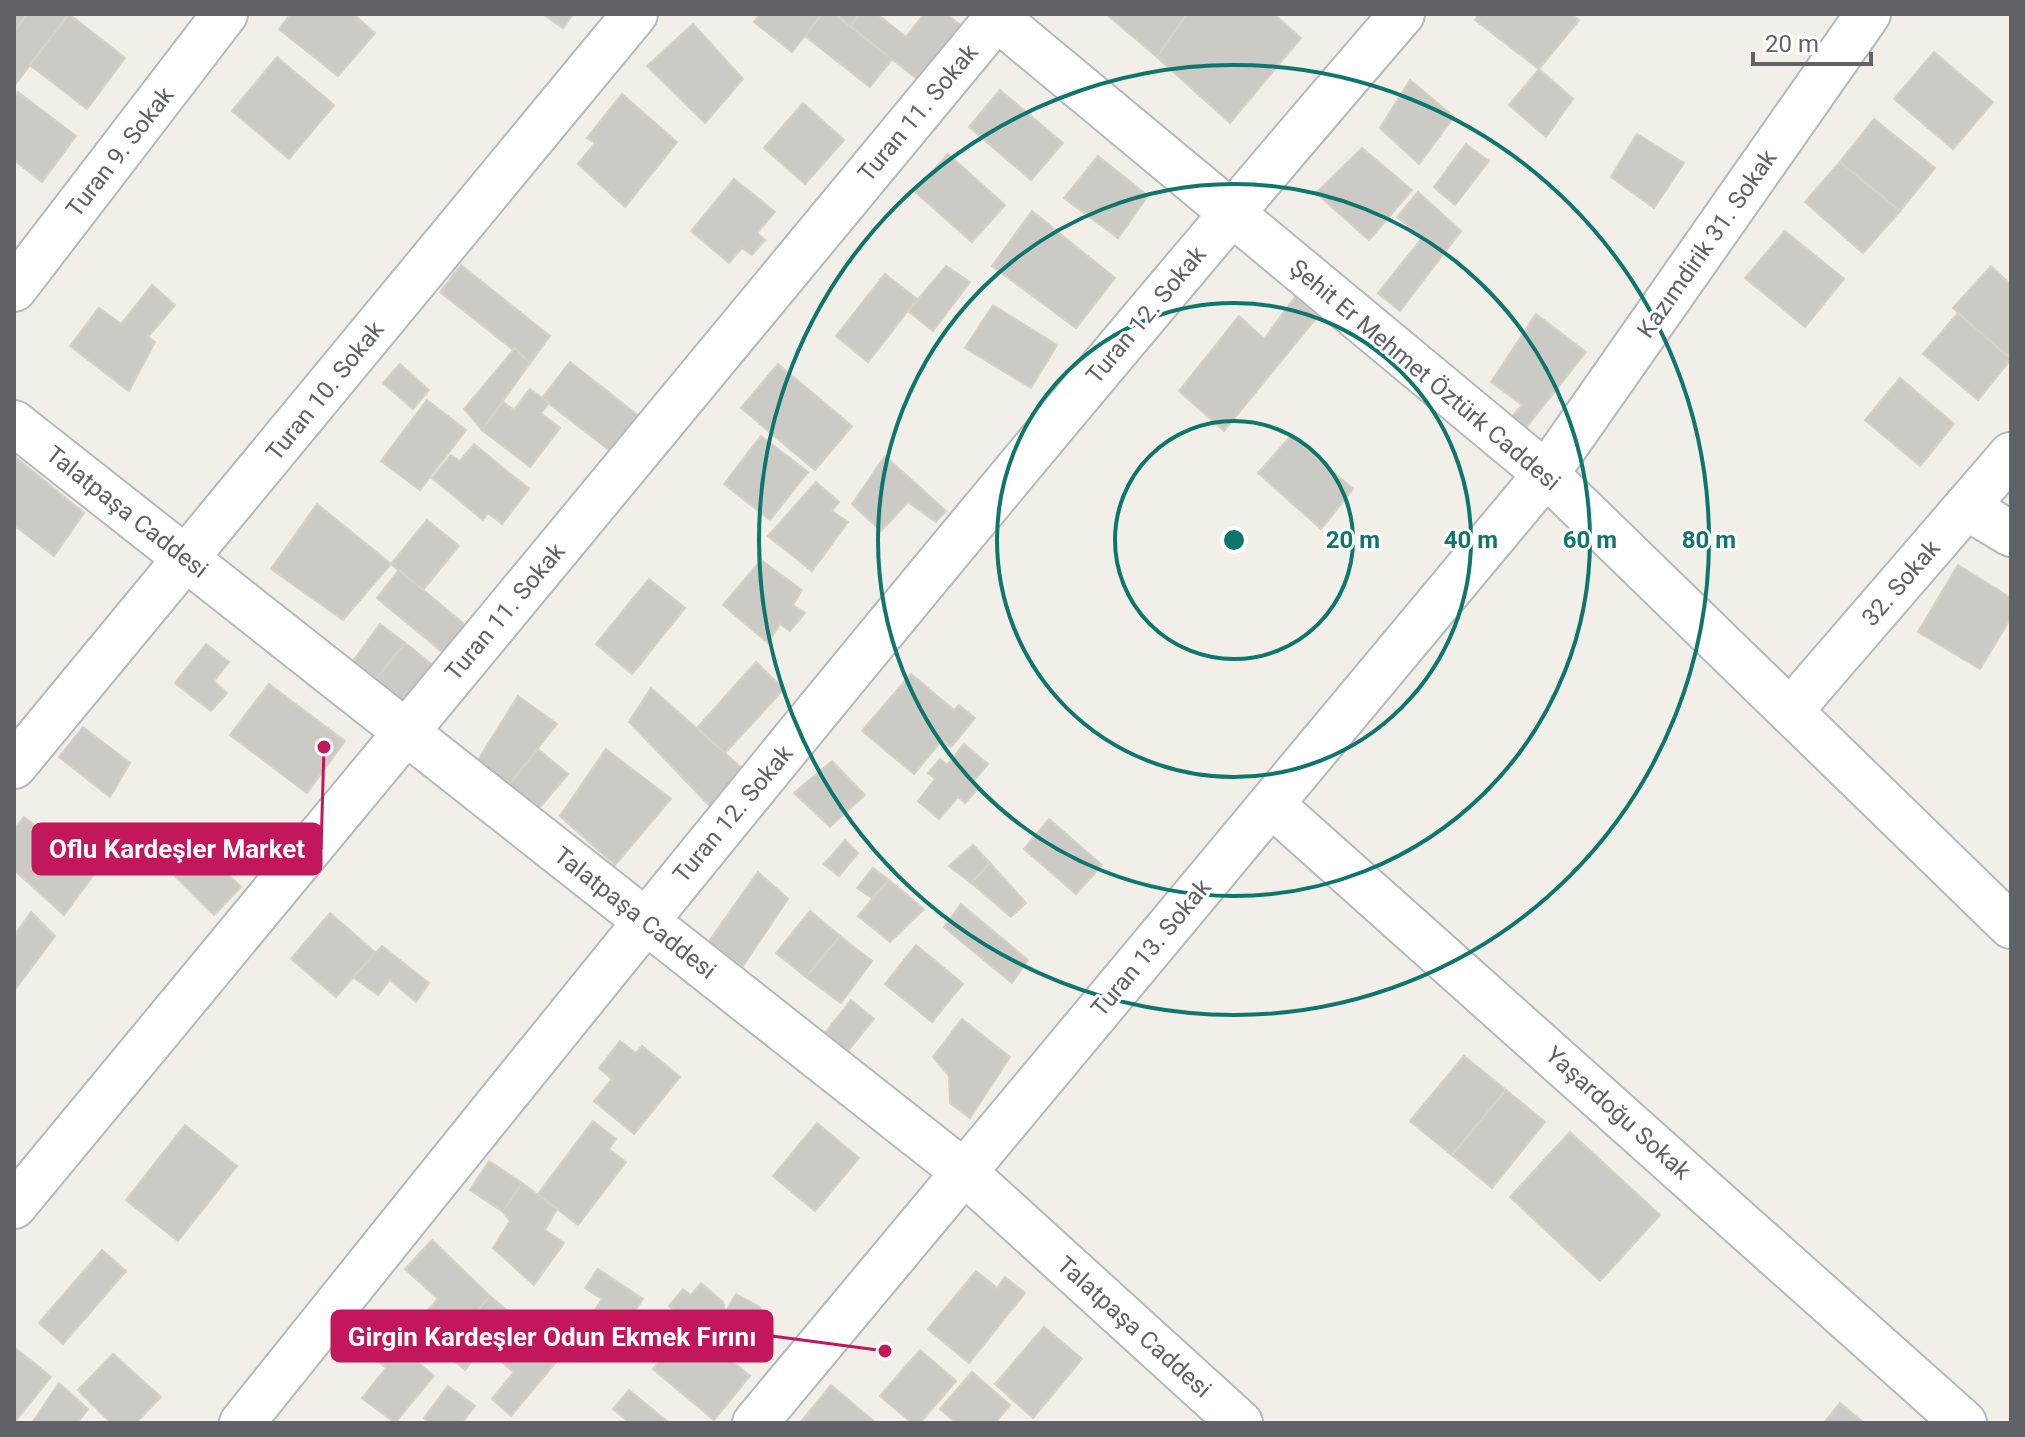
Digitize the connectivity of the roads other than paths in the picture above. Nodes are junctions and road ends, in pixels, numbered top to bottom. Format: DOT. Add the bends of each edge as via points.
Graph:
graph roads {
  1 [pos="225,14"];
  2 [pos="635,14"];
  3 [pos="1402,14"];
  4 [pos="1868,14"];
  5 [pos="996,15"];
  6 [pos="1231,212"];
  7 [pos="14,289"];
  8 [pos="14,423"];
  9 [pos="2011,455"];
  10 [pos="1546,474"];
  11 [pos="1966,507"];
  12 [pos="2011,534"];
  13 [pos="187,559"];
  14 [pos="1790,711"];
  15 [pos="406,732"];
  16 [pos="14,766"];
  17 [pos="1271,804"];
  18 [pos="645,920"];
  19 [pos="2011,926"];
  20 [pos="964,1172"];
  21 [pos="14,1206"];
  22 [pos="242,1423"];
  23 [pos="755,1423"];
  24 [pos="1240,1423"];
  25 [pos="1964,1423"];
  1 -- 7 [label="street, Turan 9. Sokak"];
  2 -- 13 [label="street, Turan 10. Sokak"];
  3 -- 6 [label="street, Turan 12. Sokak"];
  4 -- 10 [label="street, Kazımdirik 31. Sokak"];
  5 -- 6 [label="street, Şehit Er Mehmet Öztürk Caddesi"];
  5 -- 15 [label="street, Turan 11. Sokak"];
  6 -- 10 [label="street, Şehit Er Mehmet Öztürk Caddesi"];
  6 -- 18 [label="street, Turan 12. Sokak"];
  8 -- 13 [label="street, Talatpaşa Caddesi"];
  9 -- 11 [label="street, 32. Sokak"];
  10 -- 14 [label="street, Şehit Er Mehmet Öztürk Caddesi"];
  10 -- 17 [label="street, Turan 13. Sokak"];
  11 -- 12 [label="street"];
  11 -- 14 [label="street, 32. Sokak"];
  13 -- 15 [label="street, Talatpaşa Caddesi"];
  13 -- 16 [label="street, Turan 10. Sokak"];
  14 -- 19 [label="street, Şehit Er Mehmet Öztürk Caddesi"];
  15 -- 18 [label="street, Talatpaşa Caddesi"];
  15 -- 21 [label="street, Turan 11. Sokak"];
  17 -- 20 [label="street, Turan 13. Sokak"];
  17 -- 25 [label="street, Yaşardoğu Sokak"];
  18 -- 20 [label="street, Talatpaşa Caddesi"];
  18 -- 22 [label="street, Turan 12. Sokak"];
  20 -- 23 [label="street, Turan 13. Sokak"];
  20 -- 24 [label="street, Talatpaşa Caddesi"];
}
